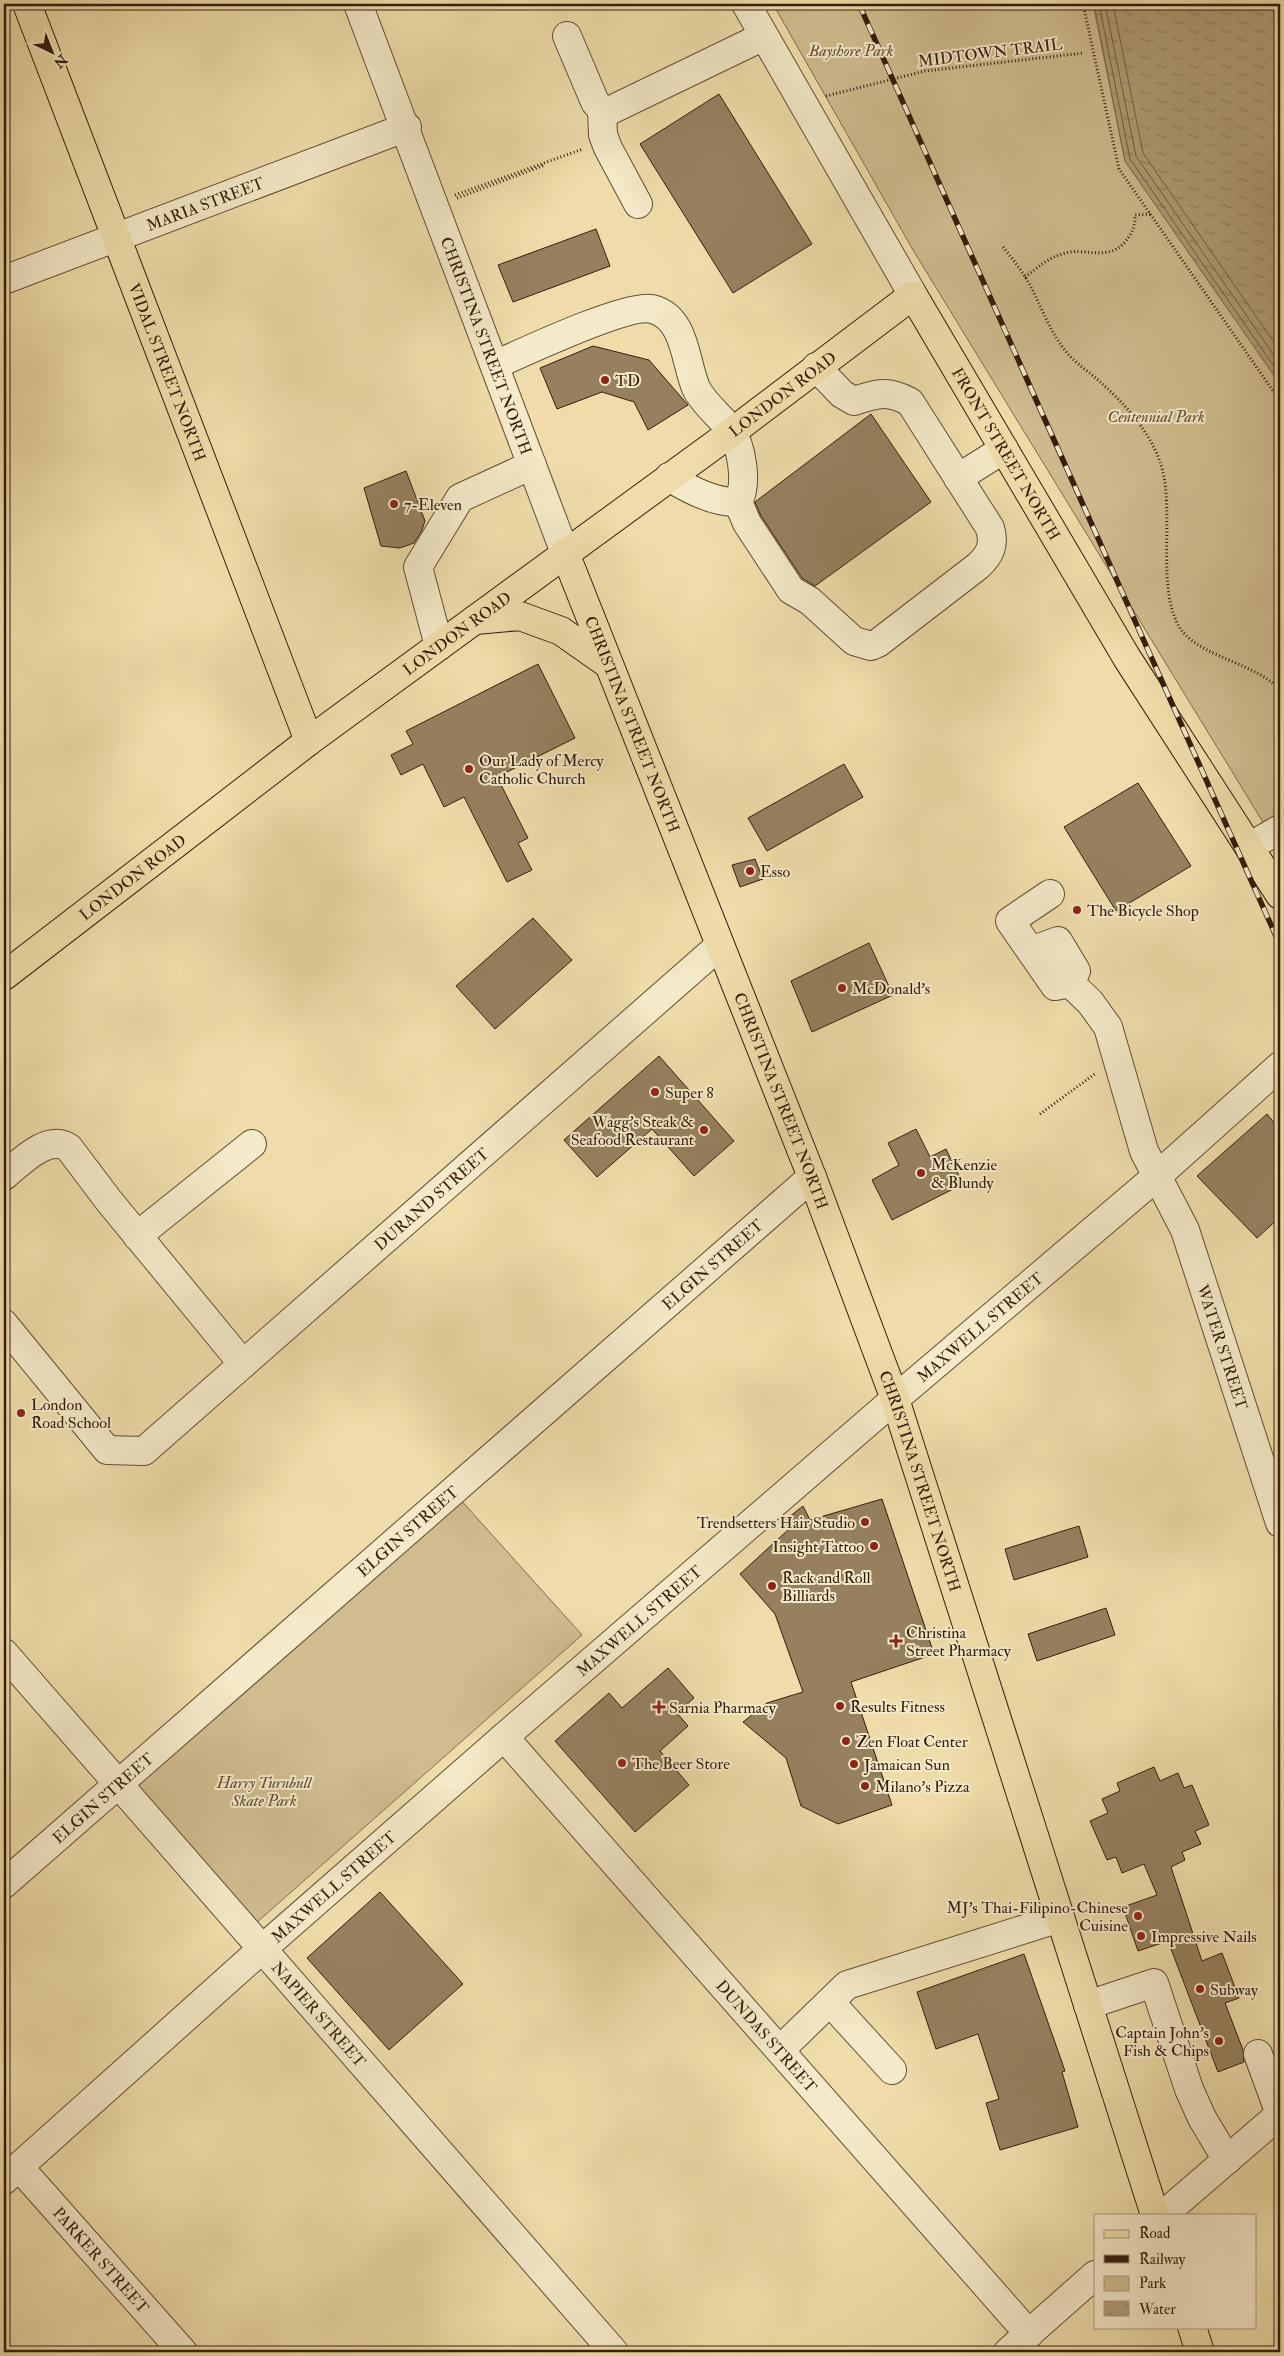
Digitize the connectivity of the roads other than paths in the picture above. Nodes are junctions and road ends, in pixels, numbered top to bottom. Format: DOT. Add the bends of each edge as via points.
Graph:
graph roads {
  1 [pos="27,4"];
  2 [pos="358,4"];
  3 [pos="746,4"];
  4 [pos="567,36"];
  5 [pos="764,36"];
  6 [pos="602,110"];
  7 [pos="406,127"];
  8 [pos="638,204"];
  9 [pos="116,237"];
  10 [pos="4,280"];
  11 [pos="913,295"];
  12 [pos="495,366"];
  13 [pos="816,367"];
  14 [pos="732,432"];
  15 [pos="1004,449"];
  16 [pos="532,465"];
  17 [pos="668,477"];
  18 [pos="958,478"];
  19 [pos="738,502"];
  20 [pos="565,553"];
  21 [pos="475,620"];
  22 [pos="438,646"];
  23 [pos="608,664"];
  24 [pos="309,741"];
  25 [pos="1280,829"];
  26 [pos="1249,847"];
  27 [pos="1050,894"];
  28 [pos="1280,895"];
  29 [pos="719,946"];
  30 [pos="5,969"];
  31 [pos="1280,1066"];
  32 [pos="252,1144"];
  33 [pos="4,1176"];
  34 [pos="812,1177"];
  35 [pos="1156,1177"];
  36 [pos="137,1236"];
  37 [pos="4,1324"];
  38 [pos="243,1364"];
  39 [pos="895,1399"];
  40 [pos="1280,1523"];
  41 [pos="4,1653"];
  42 [pos="504,1736"];
  43 [pos="118,1784"];
  44 [pos="4,1884"];
  45 [pos="1060,1918"];
  46 [pos="262,1949"];
  47 [pos="830,2002"];
  48 [pos="1088,2005"];
  49 [pos="780,2050"];
  50 [pos="1258,2054"];
  51 [pos="892,2070"];
  52 [pos="1280,2114"];
  53 [pos="1227,2160"];
  54 [pos="11,2174"];
  55 [pos="1155,2214"];
  56 [pos="1165,2214"];
  57 [pos="1094,2276"];
  58 [pos="1192,2328"];
  59 [pos="1029,2334"];
  60 [pos="183,2352"];
  61 [pos="614,2352"];
  62 [pos="1008,2352"];
  63 [pos="1200,2352"];
  1 -- 9 [label="main road, VIDAL STREET NORTH"];
  2 -- 7 [label="street, CHRISTINA STREET NORTH"];
  3 -- 5 [label="street, FRONT STREET NORTH"];
  4 -- 6 [label="street" via="595,102"];
  5 -- 6 [label="street" via="611,110"];
  5 -- 11 [label="street, FRONT STREET NORTH"];
  6 -- 8 [label="street" via="603,135"];
  7 -- 9 [label="street, MARIA STREET"];
  7 -- 12 [label="street, CHRISTINA STREET NORTH"];
  9 -- 10 [label="street, MARIA STREET"];
  9 -- 24 [label="main road, VIDAL STREET NORTH"];
  11 -- 13 [label="main road, LONDON ROAD"];
  11 -- 15 [label="main road, FRONT STREET NORTH"];
  12 -- 14 [label="street" via="576,330 626,312 652,308 670,319 681,338 697,389"];
  12 -- 16 [label="street, CHRISTINA STREET NORTH"];
  13 -- 14 [label="main road, LONDON ROAD"];
  13 -- 18 [label="street" via="842,394 854,401 871,395 895,394 910,402"];
  14 -- 17 [label="main road, LONDON ROAD"];
  14 -- 19 [label="street" via="742,467 743,492"];
  15 -- 18 [label="street"];
  15 -- 26 [label="main road, FRONT STREET NORTH" via="1127,658"];
  16 -- 20 [label="street, CHRISTINA STREET NORTH"];
  16 -- 22 [label="street" via="460,498 418,567"];
  17 -- 19 [label="street" via="711,498"];
  17 -- 20 [label="main road, LONDON ROAD"];
  18 -- 19 [label="street" via="990,528 993,544 989,554 978,566 871,646 854,641 810,601 791,590 747,523"];
  20 -- 21 [label="main road, LONDON ROAD"];
  20 -- 23 [label="main road, CHRISTINA STREET NORTH"];
  21 -- 22 [label="main road, LONDON ROAD"];
  21 -- 23 [label="main road" via="520,616 561,631"];
  22 -- 24 [label="main road, LONDON ROAD"];
  23 -- 29 [label="main road, CHRISTINA STREET NORTH"];
  24 -- 30 [label="main road, LONDON ROAD"];
  25 -- 26 [label="street"];
  26 -- 28 [label="main road, FRONT STREET NORTH"];
  27 -- 35 [label="street, WATER STREET" via="1010,921 1055,986 1070,983 1090,1002 1108,1027 1144,1151"];
  29 -- 34 [label="main road, CHRISTINA STREET NORTH"];
  29 -- 38 [label="street, DURAND STREET"];
  31 -- 35 [label="street, MAXWELL STREET"];
  32 -- 36 [label="street"];
  33 -- 36 [label="street" via="48,1144 62,1142"];
  34 -- 39 [label="main road, CHRISTINA STREET NORTH"];
  34 -- 43 [label="street, ELGIN STREET"];
  35 -- 39 [label="street, MAXWELL STREET"];
  35 -- 40 [label="street, WATER STREET" via="1186,1230"];
  36 -- 38 [label="street"];
  37 -- 38 [label="street, DURAND STREET" via="107,1450 144,1451"];
  39 -- 42 [label="street, MAXWELL STREET"];
  39 -- 45 [label="main road, CHRISTINA STREET NORTH"];
  41 -- 43 [label="street, NAPIER STREET"];
  42 -- 46 [label="street, MAXWELL STREET"];
  42 -- 49 [label="street, DUNDAS STREET"];
  43 -- 44 [label="street, ELGIN STREET"];
  43 -- 46 [label="street, NAPIER STREET"];
  45 -- 47 [label="street" via="847,1985"];
  45 -- 48 [label="main road, CHRISTINA STREET NORTH"];
  46 -- 54 [label="street, MAXWELL STREET"];
  46 -- 61 [label="street, NAPIER STREET"];
  47 -- 49 [label="street"];
  47 -- 51 [label="street"];
  48 -- 53 [label="street" via="1154,1983 1189,2089"];
  48 -- 55 [label="main road, CHRISTINA STREET NORTH"];
  49 -- 59 [label="street, DUNDAS STREET"];
  50 -- 52 [label="street"];
  52 -- 53 [label="street"];
  53 -- 56 [label="street"];
  54 -- 60 [label="street, PARKER STREET"];
  57 -- 59 [label="street"];
  58 -- 63 [label="main road"];
  59 -- 62 [label="street"];
}
